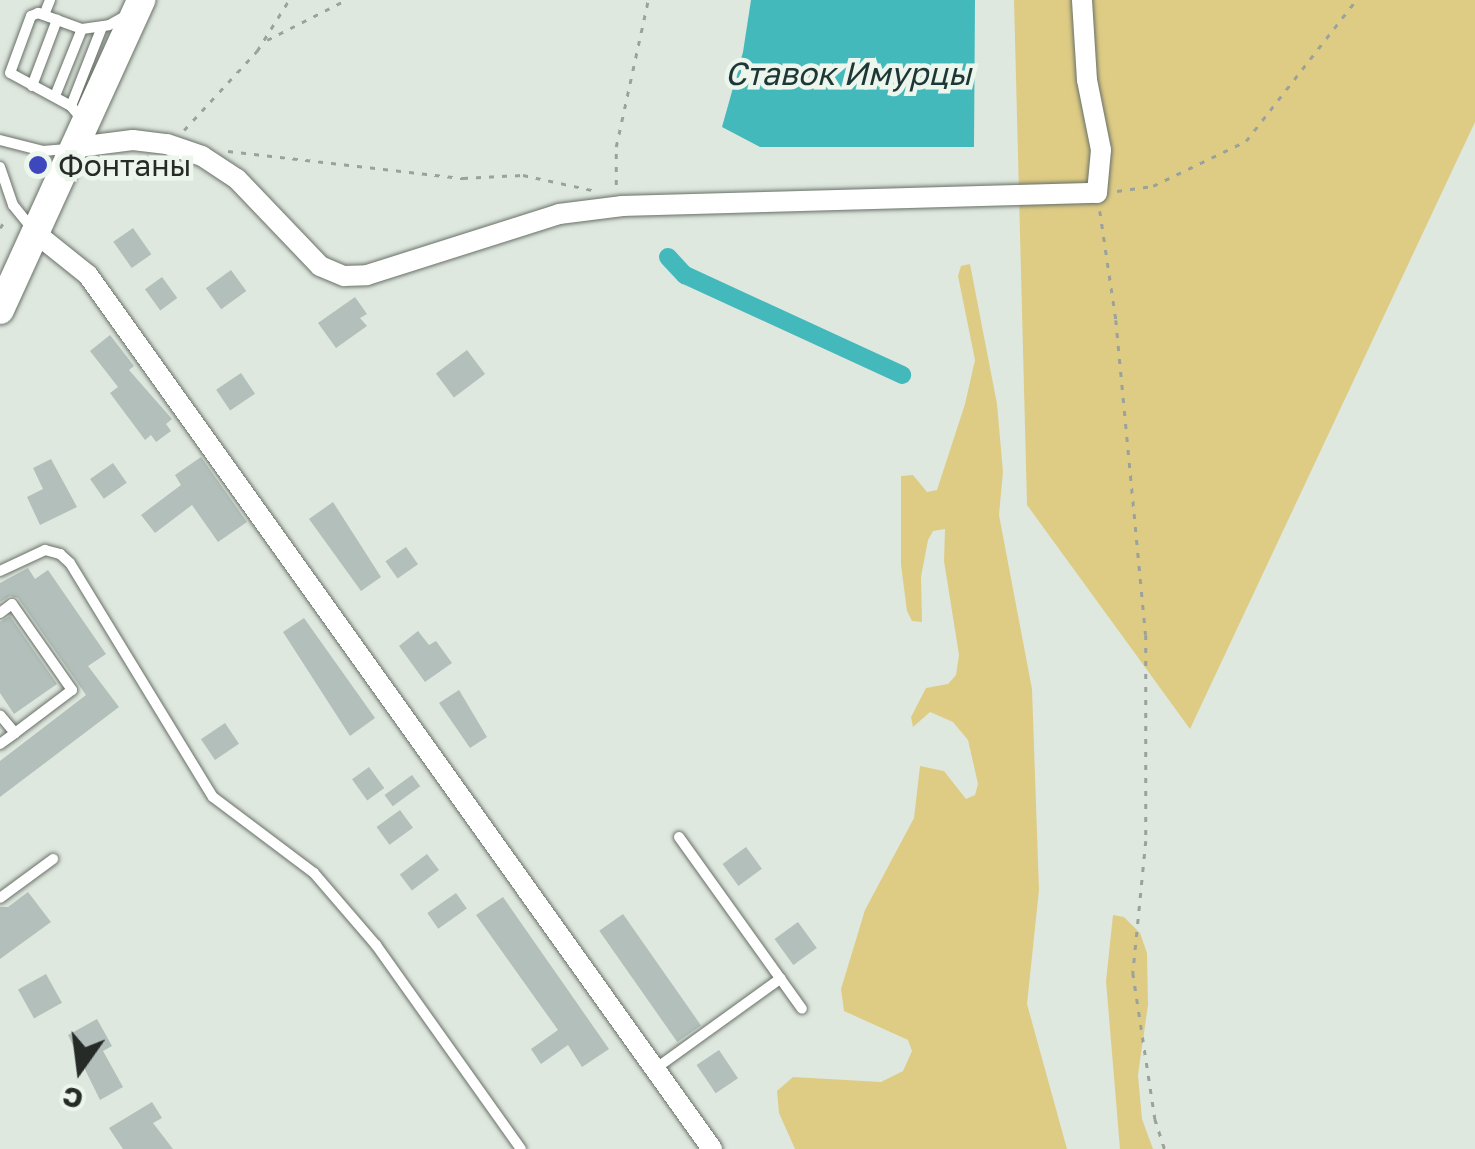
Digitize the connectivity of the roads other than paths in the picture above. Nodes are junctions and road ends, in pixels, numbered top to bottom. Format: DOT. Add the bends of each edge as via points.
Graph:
graph roads {
  1 [pos="50,0"];
  2 [pos="1082,0"];
  3 [pos="139,4"];
  4 [pos="44,15"];
  5 [pos="57,20"];
  6 [pos="102,27"];
  7 [pos="82,29"];
  8 [pos="32,86"];
  9 [pos="55,96"];
  10 [pos="78,127"];
  11 [pos="0,140"];
  12 [pos="0,168"];
  13 [pos="33,231"];
  14 [pos="0,310"];
  15 [pos="0,571"];
  16 [pos="0,613"];
  17 [pos="0,715"];
  18 [pos="15,733"];
  19 [pos="0,744"];
  20 [pos="680,836"];
  21 [pos="53,859"];
  22 [pos="0,898"];
  23 [pos="781,978"];
  24 [pos="802,1009"];
  25 [pos="656,1069"];
  26 [pos="521,1149"];
  27 [pos="712,1149"];
  1 -- 4 [label="lane"];
  2 -- 10 [label="street" via="1100,150 1097,193 632,206 559,214 367,275 344,276 320,266 237,179 202,156"];
  3 -- 6 [label="lane"];
  3 -- 10 [label="main road"];
  4 -- 5 [label="lane"];
  4 -- 8 [label="lane" via="31,16 10,73"];
  5 -- 7 [label="lane"];
  5 -- 8 [label="lane"];
  6 -- 7 [label="lane"];
  6 -- 10 [label="lane"];
  7 -- 9 [label="lane"];
  8 -- 9 [label="lane"];
  9 -- 10 [label="lane"];
  10 -- 11 [label="lane" via="43,151"];
  10 -- 13 [label="main road"];
  12 -- 13 [label="lane" via="13,205"];
  13 -- 14 [label="main road"];
  13 -- 25 [label="street" via="88,275"];
  15 -- 26 [label="lane" via="45,550 70,564 213,796 314,874 351,916"];
  16 -- 18 [label="lane" via="12,604 72,690"];
  17 -- 18 [label="lane"];
  18 -- 19 [label="lane"];
  20 -- 23 [label="lane"];
  21 -- 22 [label="lane"];
  23 -- 24 [label="lane"];
  23 -- 25 [label="lane"];
  25 -- 27 [label="street"];
}
